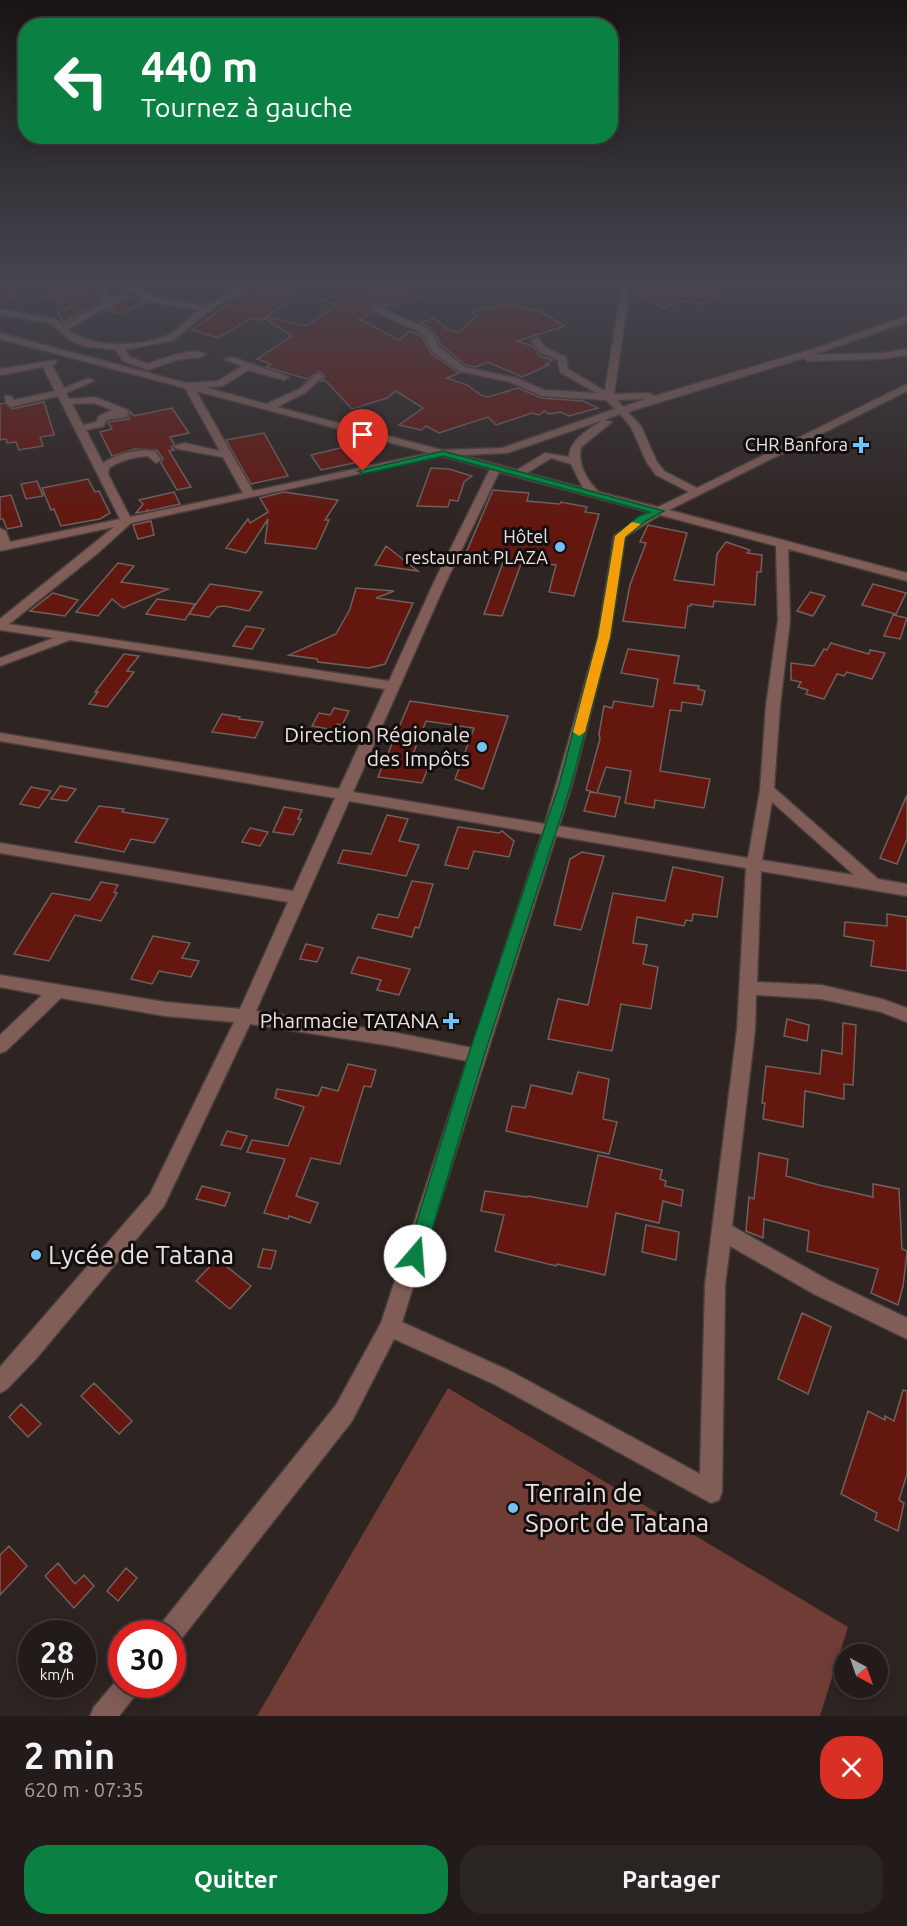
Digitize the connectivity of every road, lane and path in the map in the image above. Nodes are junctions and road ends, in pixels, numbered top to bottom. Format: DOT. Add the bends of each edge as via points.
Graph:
graph roads {
  1 [pos="46,363"];
  2 [pos="103,363"];
  3 [pos="137,363"];
  4 [pos="159,363"];
  5 [pos="243,363"];
  6 [pos="454,363"];
  7 [pos="562,363"];
  8 [pos="614,363"];
  9 [pos="774,363"];
  10 [pos="250,365"];
  11 [pos="148,367"];
  12 [pos="0,372"];
  13 [pos="318,376"];
  14 [pos="284,377"];
  15 [pos="166,380"];
  16 [pos="89,381"];
  17 [pos="188,385"];
  18 [pos="907,387"];
  19 [pos="664,396"];
  20 [pos="609,397"];
  21 [pos="63,398"];
  22 [pos="11,405"];
  23 [pos="267,407"];
  24 [pos="621,411"];
  25 [pos="79,429"];
  26 [pos="178,446"];
  27 [pos="443,453"];
  28 [pos="226,454"];
  29 [pos="156,460"];
  30 [pos="573,461"];
  31 [pos="496,468"];
  32 [pos="518,474"];
  33 [pos="103,475"];
  34 [pos="697,492"];
  35 [pos="596,494"];
  36 [pos="250,495"];
  37 [pos="659,511"];
  38 [pos="127,521"];
  39 [pos="0,531"];
  40 [pos="782,544"];
  41 [pos="3,547"];
  42 [pos="907,577"];
  43 [pos="0,625"];
  44 [pos="69,637"];
  45 [pos="0,662"];
  46 [pos="393,686"];
  47 [pos="0,737"];
  48 [pos="767,790"];
  49 [pos="344,795"];
  50 [pos="550,831"];
  51 [pos="0,848"];
  52 [pos="754,864"];
  53 [pos="873,884"];
  54 [pos="907,890"];
  55 [pos="298,898"];
  56 [pos="0,981"];
  57 [pos="748,988"];
  58 [pos="57,991"];
  59 [pos="907,1015"];
  60 [pos="245,1016"];
  61 [pos="0,1046"];
  62 [pos="476,1056"];
  63 [pos="720,1230"];
  64 [pos="390,1327"];
  65 [pos="907,1329"];
  66 [pos="0,1382"];
  67 [pos="180,1620"];
  68 [pos="117,1698"];
  69 [pos="103,1716"];
  1 -- 12 [label="street"];
  1 -- 21 [label="street"];
  2 -- 15 [label="street"];
  3 -- 11 [label="street"];
  4 -- 11 [label="street"];
  5 -- 10 [label="street"];
  6 -- 20 [label="street" via="462,369 513,380 542,393"];
  7 -- 20 [label="street" via="563,370"];
  8 -- 20 [label="street"];
  9 -- 19 [label="street"];
  10 -- 14 [label="street" via="252,369"];
  10 -- 17 [label="street" via="220,384"];
  11 -- 15 [label="street"];
  13 -- 23 [label="street" via="298,393"];
  15 -- 17 [label="street"];
  16 -- 21 [label="street"];
  17 -- 23 [label="street"];
  17 -- 28 [label="street"];
  18 -- 34 [label="street"];
  19 -- 20 [label="street"];
  19 -- 24 [label="street"];
  20 -- 24 [label="street"];
  21 -- 22 [label="street" via="25,399"];
  21 -- 25 [label="street"];
  21 -- 25 [label="street" via="95,400 114,413 102,418 100,424"];
  23 -- 27 [label="street"];
  24 -- 27 [label="street" via="503,451"];
  24 -- 30 [label="street" via="580,439"];
  24 -- 34 [label="street" via="636,426 660,473"];
  25 -- 33 [label="street"];
  26 -- 28 [label="street"];
  27 -- 31 [label="street"];
  27 -- 36 [label="street"];
  28 -- 36 [label="street"];
  29 -- 33 [label="street" via="151,453 124,456 104,467"];
  30 -- 32 [label="street" via="549,455"];
  30 -- 35 [label="street" via="585,486"];
  31 -- 32 [label="street"];
  31 -- 46 [label="street"];
  32 -- 35 [label="street"];
  33 -- 38 [label="street"];
  34 -- 37 [label="street"];
  35 -- 37 [label="street"];
  36 -- 38 [label="street"];
  37 -- 40 [label="street"];
  37 -- 50 [label="street" via="620,536 604,637"];
  38 -- 41 [label="street"];
  38 -- 43 [label="street"];
  39 -- 41 [label="street"];
  40 -- 42 [label="street"];
  40 -- 48 [label="street" via="784,620"];
  43 -- 44 [label="street"];
  44 -- 45 [label="street"];
  44 -- 46 [label="street"];
  46 -- 49 [label="street"];
  47 -- 49 [label="street"];
  48 -- 52 [label="street"];
  48 -- 53 [label="street"];
  49 -- 50 [label="street"];
  49 -- 55 [label="street"];
  50 -- 52 [label="street"];
  50 -- 62 [label="street"];
  51 -- 55 [label="street"];
  52 -- 53 [label="street"];
  52 -- 57 [label="street"];
  53 -- 54 [label="street"];
  55 -- 60 [label="street"];
  56 -- 58 [label="street"];
  57 -- 59 [label="street" via="821,992 882,1005"];
  57 -- 63 [label="street"];
  58 -- 60 [label="street" via="165,1009"];
  58 -- 61 [label="street"];
  60 -- 62 [label="street"];
  60 -- 66 [label="street" via="157,1200"];
  62 -- 64 [label="street"];
  63 -- 64 [label="street" via="715,1285 711,1492 503,1378"];
  63 -- 65 [label="street" via="821,1287"];
  64 -- 67 [label="street" via="344,1413"];
  68 -- 69 [label="street"];
}
